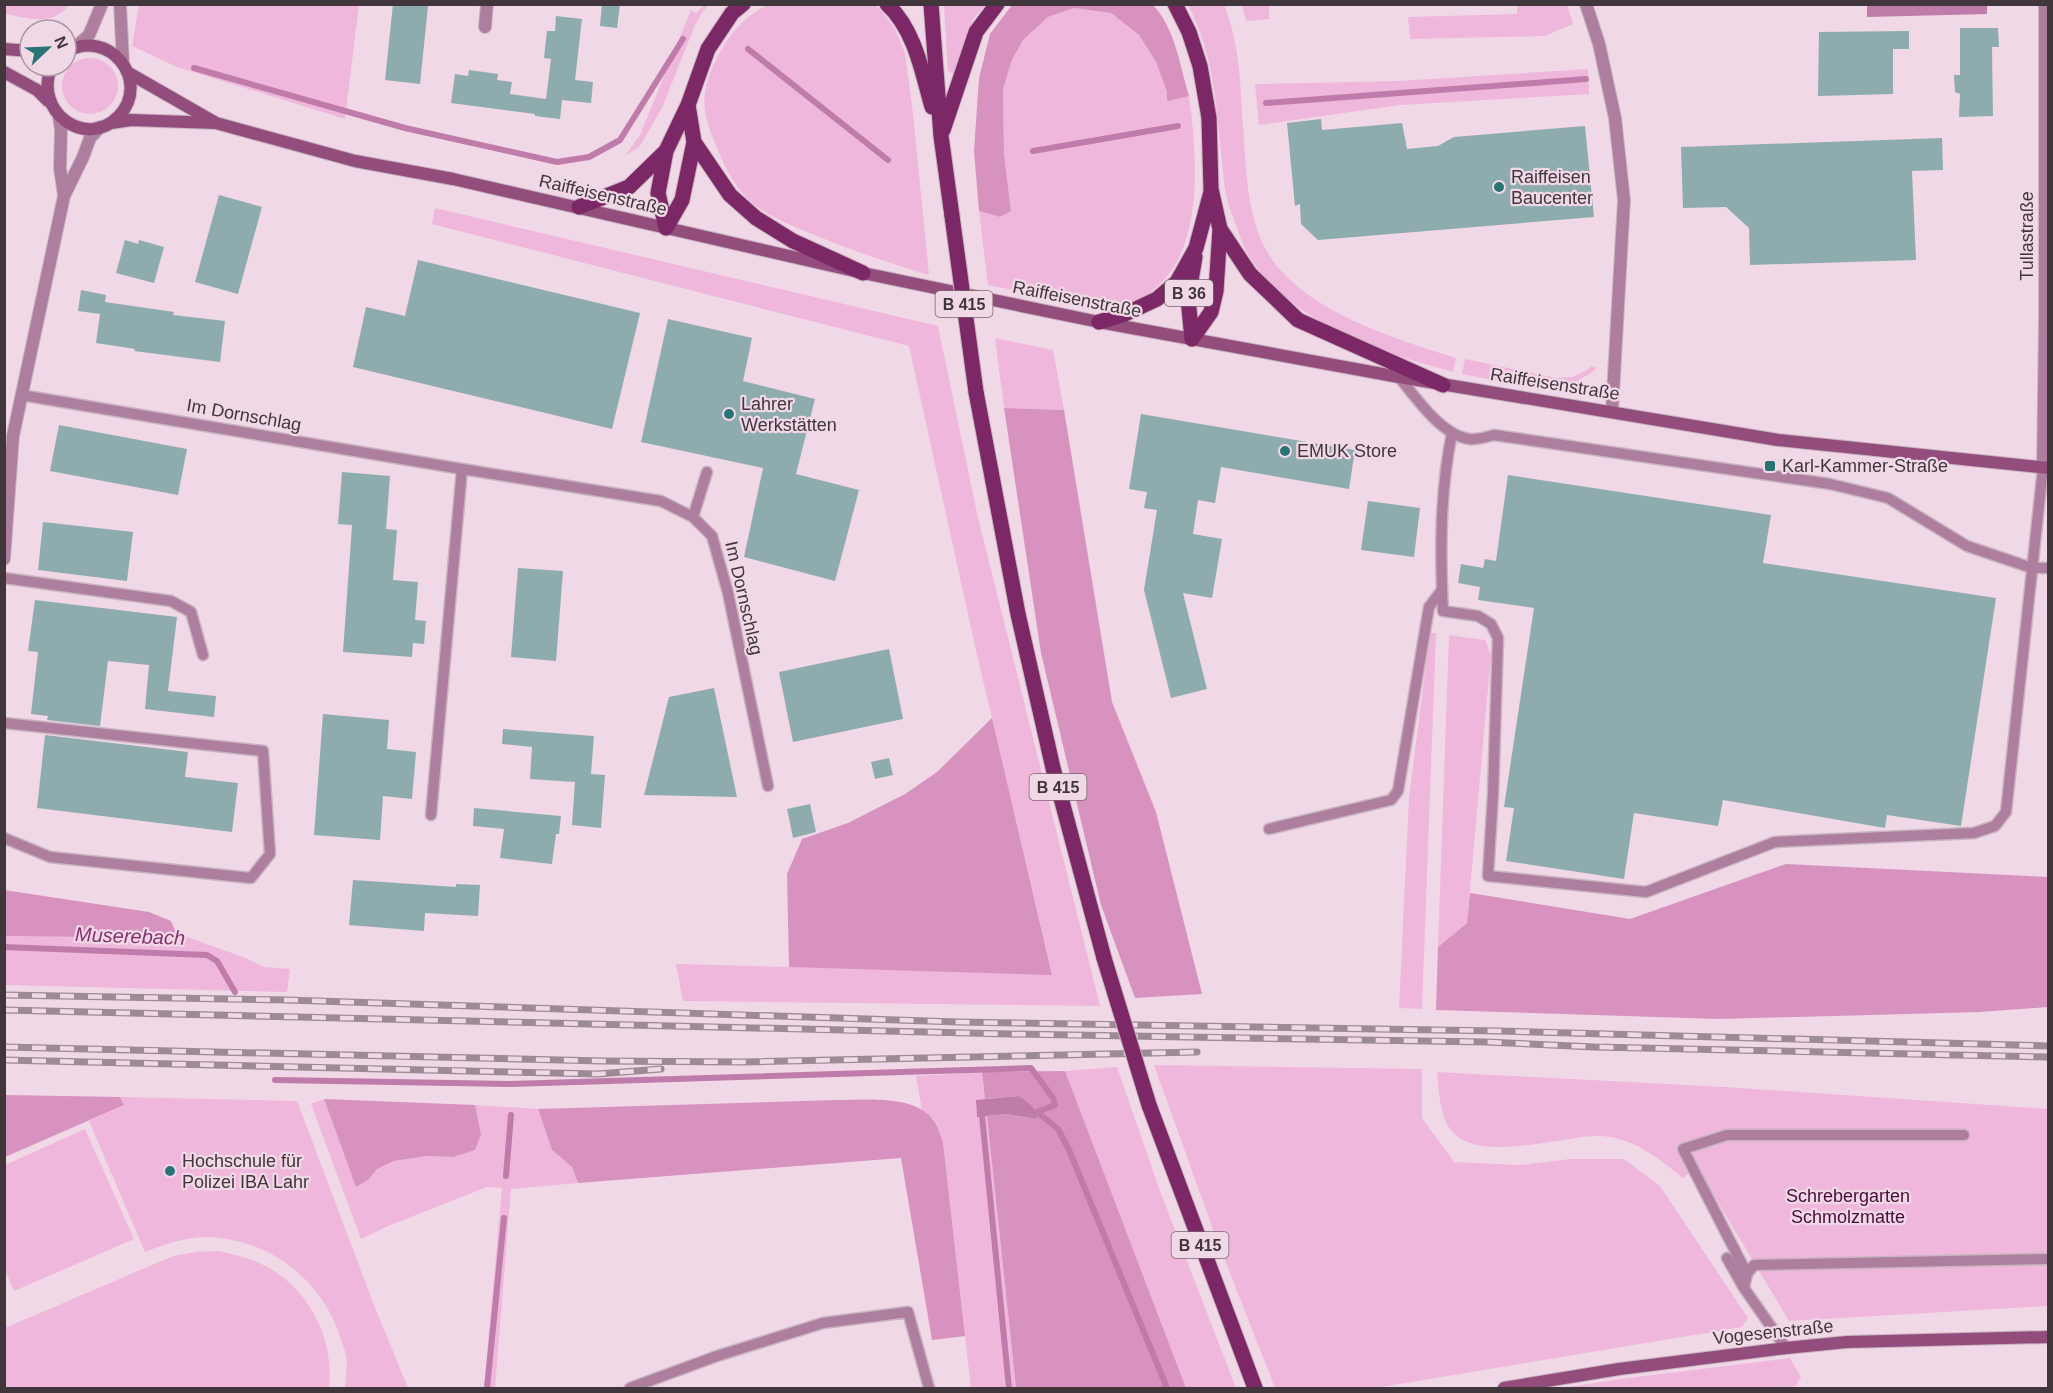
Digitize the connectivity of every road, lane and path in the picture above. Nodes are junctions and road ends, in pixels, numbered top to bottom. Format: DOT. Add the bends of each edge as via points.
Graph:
graph roads {
  1 [pos="102,4"];
  2 [pos="120,4"];
  3 [pos="487,4"];
  4 [pos="743,4"];
  5 [pos="887,4"];
  6 [pos="931,4"];
  7 [pos="998,4"];
  8 [pos="1175,4"];
  9 [pos="1586,4"];
  10 [pos="2045,4"];
  11 [pos="485,27"];
  12 [pos="78,43"];
  13 [pos="78,49"];
  14 [pos="125,68"];
  15 [pos="4,72"];
  16 [pos="47,78"];
  17 [pos="49,102"];
  18 [pos="688,105"];
  19 [pos="59,117"];
  20 [pos="216,123"];
  21 [pos="105,125"];
  22 [pos="941,136"];
  23 [pos="694,142"];
  24 [pos="666,151"];
  25 [pos="1211,189"];
  26 [pos="64,196"];
  27 [pos="579,207"];
  28 [pos="666,228"];
  29 [pos="1220,229"];
  30 [pos="1196,248"];
  31 [pos="863,273"];
  32 [pos="2047,321"];
  33 [pos="1099,322"];
  34 [pos="1192,339"];
  35 [pos="1400,377"];
  36 [pos="1443,385"];
  37 [pos="21,395"];
  38 [pos="1612,411"];
  39 [pos="1452,433"];
  40 [pos="9,436"];
  41 [pos="2046,468"];
  42 [pos="462,469"];
  43 [pos="707,472"];
  44 [pos="693,517"];
  45 [pos="4,559"];
  46 [pos="2032,568"];
  47 [pos="2049,568"];
  48 [pos="4,578"];
  49 [pos="1442,590"];
  50 [pos="202,656"];
  51 [pos="4,723"];
  52 [pos="768,786"];
  53 [pos="431,814"];
  54 [pos="1269,829"];
  55 [pos="4,838"];
  56 [pos="1964,1135"];
  57 [pos="1727,1258"];
  58 [pos="2049,1259"];
  59 [pos="1747,1274"];
  60 [pos="1744,1288"];
  61 [pos="2049,1337"];
  62 [pos="1786,1348"];
  63 [pos="1254,1387"];
  64 [pos="630,1389"];
  65 [pos="929,1389"];
  66 [pos="1504,1389"];
  1 -- 12 [label="street" via="89,35"];
  2 -- 14 [label="street"];
  3 -- 11 [label="street"];
  4 -- 18 [label="main road" via="732,13 708,49"];
  5 -- 22 [label="main road" via="910,34"];
  6 -- 22 [label="main road, B 415"];
  7 -- 22 [label="main road" via="976,33"];
  8 -- 25 [label="main road" via="1200,66 1209,118"];
  9 -- 38 [label="street" via="1615,118 1624,200"];
  10 -- 32 [label="street, Tullastraße"];
  13 -- 14 [label="street, Raiffeisenstraße" via="107,49"];
  14 -- 20 [label="street, Raiffeisenstraße"];
  14 -- 21 [label="street" via="130,82 128,101 117,117"];
  15 -- 17 [label="street" via="37,90"];
  16 -- 17 [label="street"];
  17 -- 19 [label="street"];
  18 -- 23 [label="main road"];
  18 -- 24 [label="main road"];
  19 -- 21 [label="street, Raiffeisenstraße" via="89,129"];
  19 -- 26 [label="street"];
  20 -- 21 [label="street, Raiffeisenstraße" via="131,120"];
  20 -- 27 [label="street, Raiffeisenstraße" via="355,161"];
  21 -- 26 [label="street" via="90,138"];
  22 -- 63 [label="main road, B 415, bridge" via="976,392 1053,768 1104,958 1149,1105"];
  23 -- 28 [label="main road" via="682,200"];
  23 -- 31 [label="main road" via="730,195 756,218 793,241"];
  24 -- 27 [label="main road" via="629,187"];
  24 -- 28 [label="main road" via="658,193"];
  25 -- 29 [label="main road"];
  25 -- 30 [label="main road"];
  26 -- 37 [label="street"];
  27 -- 28 [label="street, Raiffeisenstraße"];
  28 -- 31 [label="street, Raiffeisenstraße"];
  29 -- 34 [label="main road" via="1211,312"];
  29 -- 36 [label="main road" via="1250,274 1298,320"];
  30 -- 33 [label="main road" via="1177,282 1157,299"];
  30 -- 34 [label="main road, B 36" via="1188,298"];
  31 -- 33 [label="street, Raiffeisenstraße"];
  32 -- 41 [label="street, Tullastraße"];
  33 -- 34 [label="street, Raiffeisenstraße"];
  34 -- 35 [label="street, Raiffeisenstraße"];
  35 -- 36 [label="street, Raiffeisenstraße"];
  35 -- 39 [label="lane" via="1423,408"];
  36 -- 38 [label="street, Raiffeisenstraße"];
  37 -- 40 [label="street"];
  37 -- 42 [label="lane, Im Dornschlag"];
  38 -- 41 [label="street, Raiffeisenstraße" via="1778,440"];
  39 -- 46 [label="lane" via="1474,440 1494,435 1830,484 1888,498 1967,546"];
  39 -- 49 [label="lane" via="1440,532"];
  40 -- 45 [label="street"];
  41 -- 46 [label="lane"];
  42 -- 44 [label="lane, Im Dornschlag" via="661,501"];
  42 -- 53 [label="lane"];
  43 -- 44 [label="lane"];
  44 -- 52 [label="lane, Im Dornschlag" via="712,536 728,593"];
  46 -- 47 [label="lane"];
  46 -- 49 [label="lane" via="2006,812 1995,826 1974,833 1775,842 1646,892 1488,876 1498,638 1491,624 1478,616 1443,611"];
  48 -- 50 [label="lane" via="171,600 191,612"];
  49 -- 54 [label="lane" via="1429,607 1398,791 1391,800"];
  51 -- 55 [label="lane" via="263,751 270,854 251,878 50,857"];
  56 -- 59 [label="lane" via="1727,1135 1683,1149"];
  57 -- 60 [label="lane"];
  58 -- 59 [label="lane" via="1754,1264"];
  59 -- 60 [label="lane"];
  60 -- 62 [label="lane"];
  61 -- 62 [label="street, Vogesenstraße" via="1847,1342"];
  62 -- 66 [label="street, Vogesenstraße" via="1619,1369"];
  64 -- 65 [label="lane" via="717,1356 824,1323 908,1312"];
}
